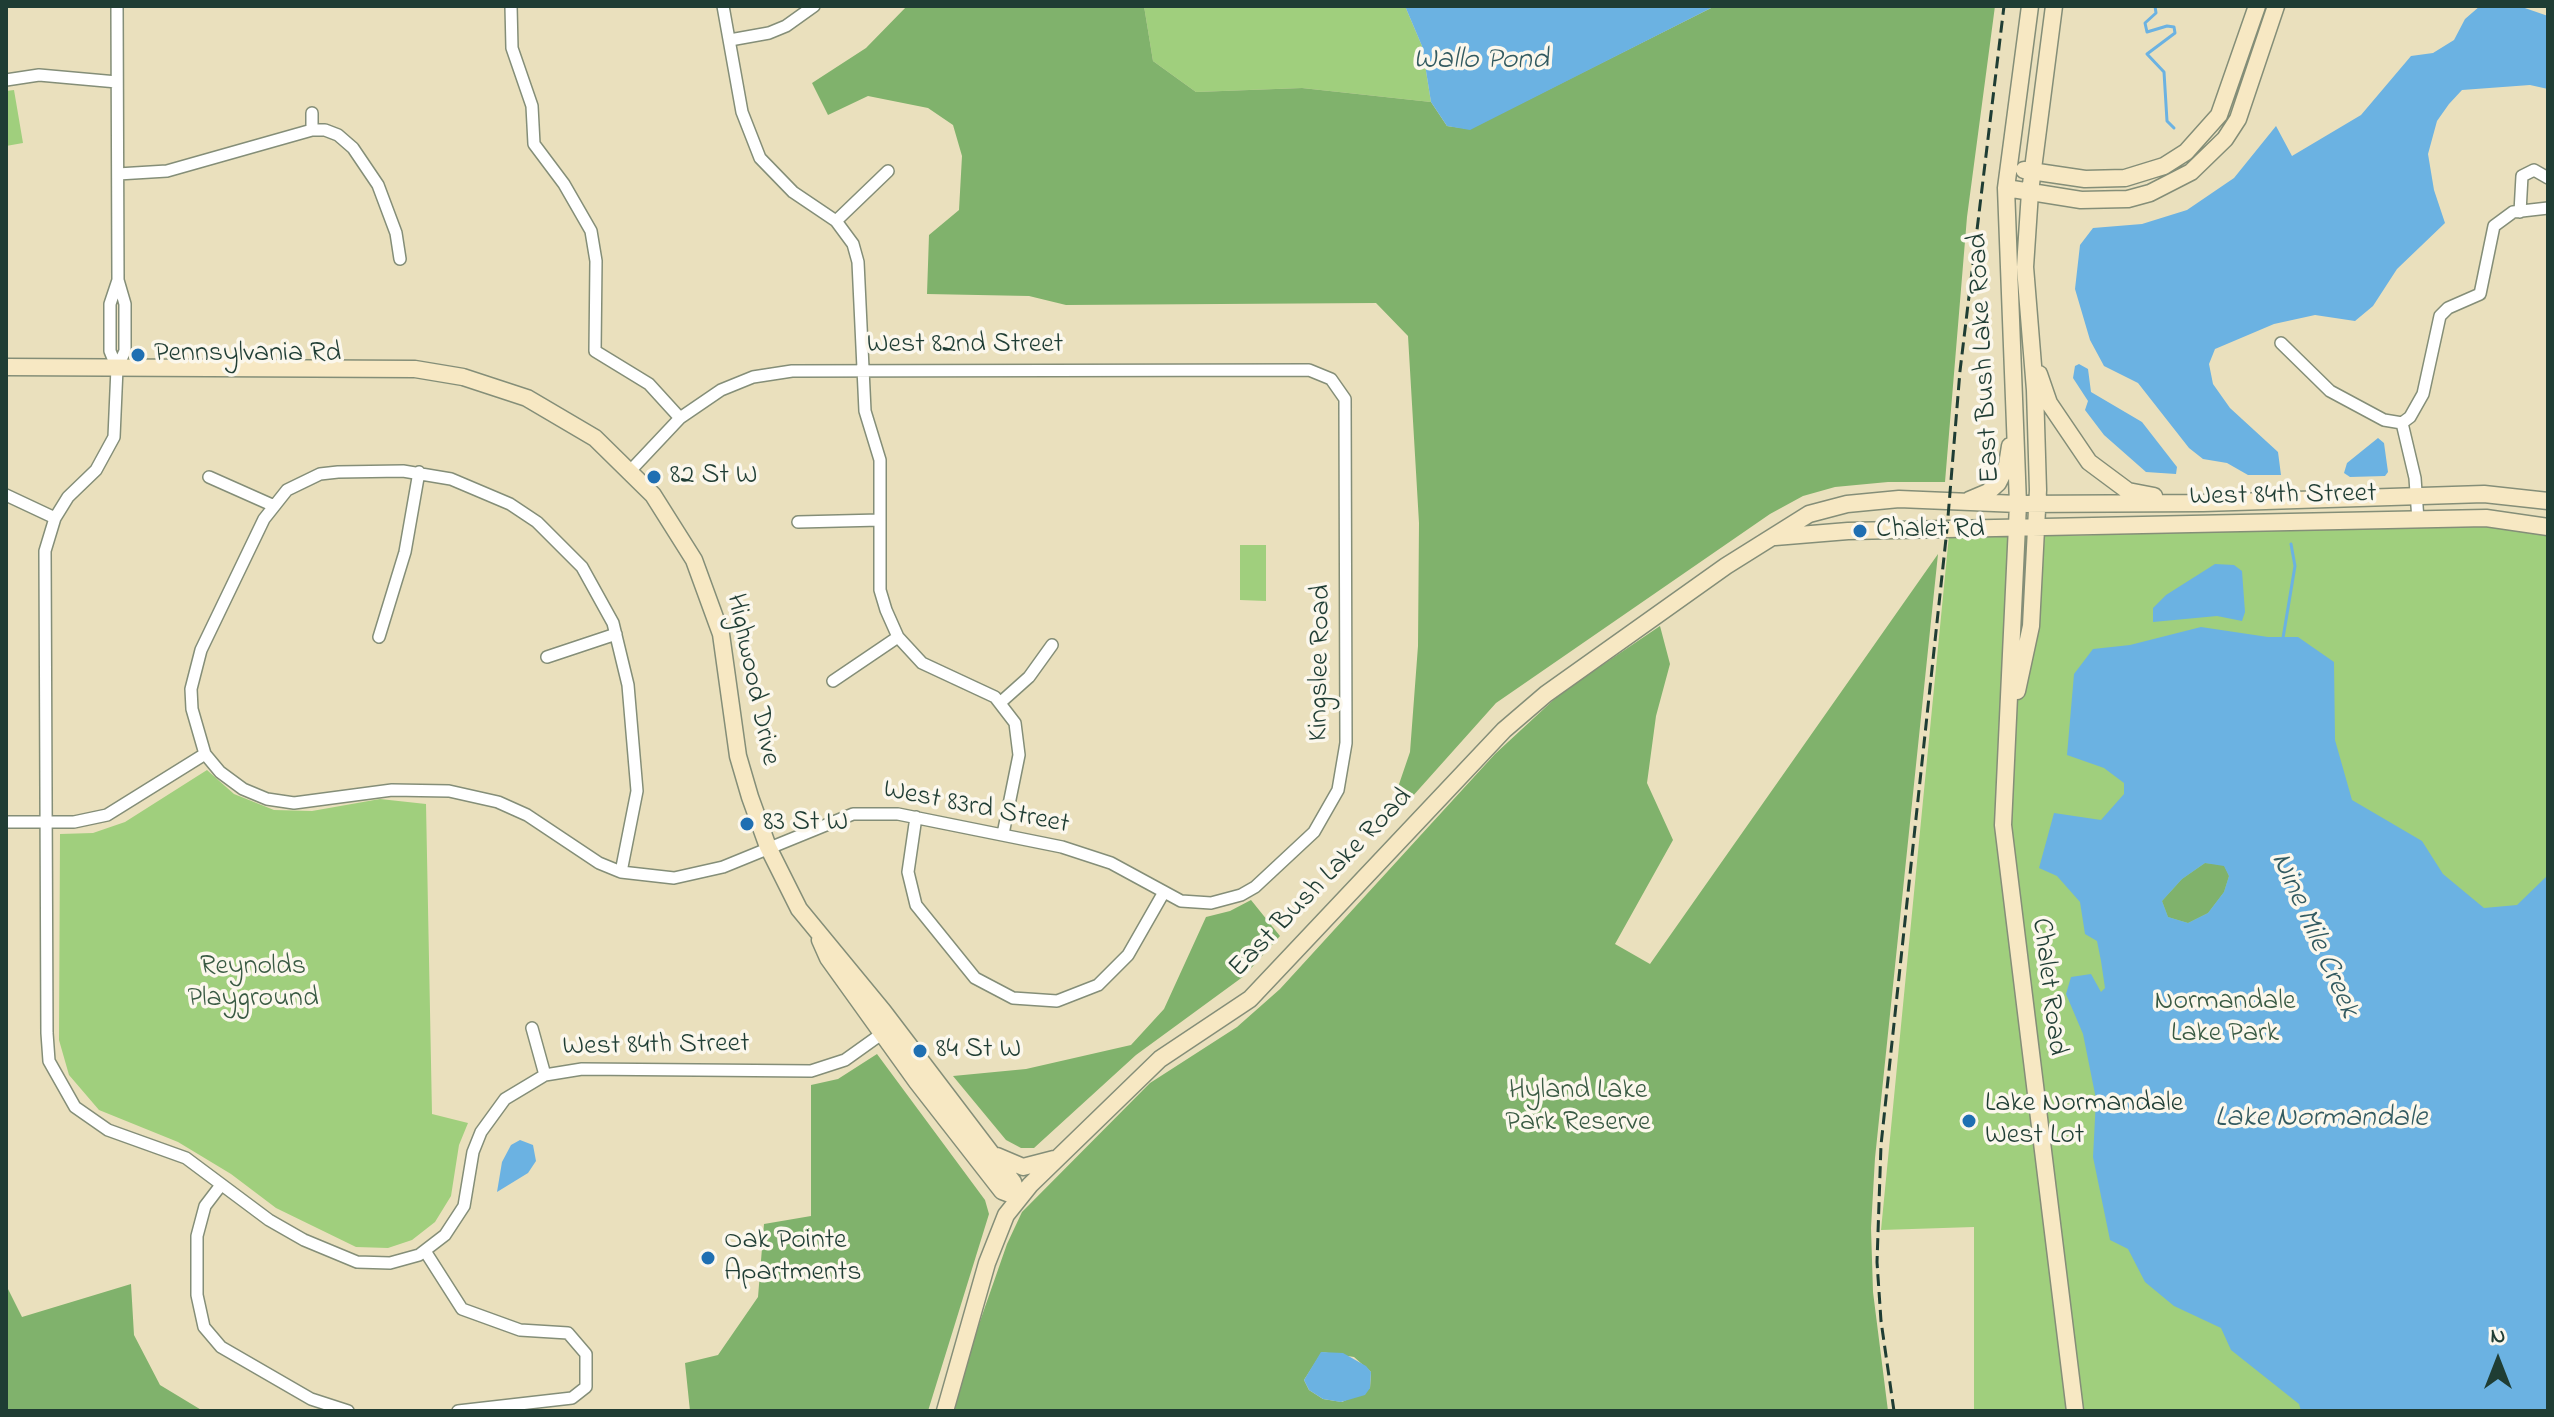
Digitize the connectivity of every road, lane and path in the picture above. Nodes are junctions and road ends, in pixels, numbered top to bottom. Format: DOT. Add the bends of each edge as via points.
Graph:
graph roads {
  1 [pos="117,6"];
  2 [pos="511,6"];
  3 [pos="723,6"];
  4 [pos="814,6"];
  5 [pos="2030,6"];
  6 [pos="2054,6"];
  7 [pos="2257,6"];
  8 [pos="2276,6"];
  9 [pos="730,40"];
  10 [pos="6,80"];
  11 [pos="117,82"];
  12 [pos="312,113"];
  13 [pos="312,130"];
  14 [pos="2008,168"];
  15 [pos="888,171"];
  16 [pos="2033,171"];
  17 [pos="118,174"];
  18 [pos="2548,178"];
  19 [pos="2006,188"];
  20 [pos="2030,192"];
  21 [pos="2548,208"];
  22 [pos="2520,212"];
  23 [pos="836,221"];
  24 [pos="400,259"];
  25 [pos="2281,343"];
  26 [pos="2032,357"];
  27 [pos="6,367"];
  28 [pos="117,368"];
  29 [pos="864,371"];
  30 [pos="1331,379"];
  31 [pos="680,418"];
  32 [pos="2015,421"];
  33 [pos="2402,423"];
  34 [pos="631,470"];
  35 [pos="419,472"];
  36 [pos="209,477"];
  37 [pos="6,495"];
  38 [pos="2415,495"];
  39 [pos="2548,501"];
  40 [pos="1966,502"];
  41 [pos="2203,503"];
  42 [pos="2018,504"];
  43 [pos="2037,504"];
  44 [pos="272,505"];
  45 [pos="55,518"];
  46 [pos="880,520"];
  47 [pos="2418,520"];
  48 [pos="798,522"];
  49 [pos="2548,527"];
  50 [pos="2036,529"];
  51 [pos="2018,530"];
  52 [pos="1774,537"];
  53 [pos="616,634"];
  54 [pos="379,637"];
  55 [pos="898,637"];
  56 [pos="1052,645"];
  57 [pos="547,657"];
  58 [pos="833,681"];
  59 [pos="1001,702"];
  60 [pos="2010,711"];
  61 [pos="205,754"];
  62 [pos="916,817"];
  63 [pos="6,822"];
  64 [pos="45,822"];
  65 [pos="1003,834"];
  66 [pos="768,847"];
  67 [pos="621,872"];
  68 [pos="1164,892"];
  69 [pos="1226,900"];
  70 [pos="532,1028"];
  71 [pos="888,1029"];
  72 [pos="545,1075"];
  73 [pos="990,1151"];
  74 [pos="1060,1157"];
  75 [pos="221,1185"];
  76 [pos="1018,1197"];
  77 [pos="425,1251"];
  78 [pos="348,1411"];
  79 [pos="458,1411"];
  80 [pos="945,1411"];
  81 [pos="2075,1411"];
  1 -- 11 [label="street"];
  2 -- 31 [label="street" via="512,48 532,106 534,144 591,231 595,351 649,384"];
  3 -- 9 [label="street"];
  4 -- 9 [label="street" via="786,26"];
  5 -- 14 [label="street, East Bush Lake Road"];
  6 -- 16 [label="street, East Bush Lake Road"];
  7 -- 16 [label="street" via="2219,115 2186,152 2164,166 2125,178 2085,179"];
  8 -- 20 [label="street" via="2238,119 2191,172 2128,199 2081,200"];
  9 -- 23 [label="street" via="742,112 760,158 793,192"];
  10 -- 11 [label="street" via="50,75"];
  11 -- 17 [label="street"];
  12 -- 13 [label="street"];
  13 -- 17 [label="street" via="167,171"];
  13 -- 24 [label="street" via="338,135 367,167 389,209"];
  14 -- 16 [label="street"];
  14 -- 19 [label="street, East Bush Lake Road"];
  15 -- 23 [label="street"];
  16 -- 20 [label="street, East Bush Lake Road"];
  17 -- 28 [label="street" via="118,280 125,304 125,351"];
  18 -- 22 [label="street" via="2534,170 2522,176"];
  19 -- 20 [label="street"];
  19 -- 32 [label="street, East Bush Lake Road"];
  20 -- 26 [label="street, East Bush Lake Road" via="2024,290"];
  21 -- 22 [label="street"];
  22 -- 33 [label="street" via="2494,226 2480,294 2440,316 2423,394"];
  23 -- 29 [label="street" via="853,244 858,262"];
  25 -- 33 [label="street" via="2330,391 2384,420"];
  26 -- 41 [label="street" via="2049,403 2089,462 2128,491"];
  26 -- 43 [label="street, East Bush Lake Road"];
  27 -- 28 [label="street, Highwood Drive"];
  28 -- 34 [label="street, Highwood Drive" via="380,368 463,377 562,416"];
  28 -- 45 [label="street" via="114,437 96,470"];
  29 -- 30 [label="street, West 82nd Street" via="1309,370"];
  29 -- 31 [label="street, West 82nd Street" via="753,377 721,390"];
  29 -- 46 [label="street" via="865,411 880,460"];
  30 -- 69 [label="street, Kingslee Road" via="1345,399 1344,767 1328,812 1314,832 1255,887"];
  31 -- 34 [label="street, West 82nd Street"];
  32 -- 40 [label="street" via="2002,475 1988,492"];
  32 -- 42 [label="street, East Bush Lake Road"];
  33 -- 38 [label="street"];
  34 -- 66 [label="street, Highwood Drive" via="675,525 709,596 721,634 738,756"];
  35 -- 44 [label="street" via="320,474 287,490"];
  35 -- 53 [label="street" via="481,489 537,522 582,567"];
  35 -- 54 [label="street" via="405,552"];
  36 -- 44 [label="street"];
  37 -- 45 [label="street"];
  38 -- 39 [label="street, West 84th Street"];
  38 -- 41 [label="street, West 84th Street"];
  38 -- 47 [label="street"];
  40 -- 42 [label="street, East Bush Lake Road"];
  40 -- 52 [label="street, East Bush Lake Road" via="1899,499 1847,504 1809,514"];
  41 -- 43 [label="street, West 84th Street"];
  42 -- 43 [label="street, West 84th Street"];
  42 -- 51 [label="street, Chalet Road"];
  43 -- 50 [label="street, Chalet Road"];
  44 -- 61 [label="street" via="194,669 192,709"];
  45 -- 64 [label="street" via="44,571"];
  46 -- 48 [label="street"];
  46 -- 55 [label="street" via="880,590"];
  47 -- 49 [label="street, West 84th Street" via="2500,519"];
  47 -- 50 [label="street, West 84th Street"];
  50 -- 51 [label="street, West 84th Street"];
  50 -- 60 [label="street, Chalet Road" via="2031,626"];
  51 -- 52 [label="street, East Bush Lake Road"];
  51 -- 60 [label="street, Chalet Road"];
  52 -- 74 [label="street, East Bush Lake Road" via="1546,694 1504,730 1250,999 1160,1059"];
  53 -- 57 [label="street"];
  53 -- 67 [label="street" via="637,762 634,820"];
  55 -- 58 [label="street"];
  55 -- 59 [label="street" via="940,675"];
  56 -- 59 [label="street" via="1029,677"];
  59 -- 65 [label="street" via="1019,738"];
  60 -- 81 [label="street, Chalet Road" via="2004,848"];
  61 -- 64 [label="street" via="107,815"];
  61 -- 67 [label="street, West 83rd Street" via="243,789 294,803 421,789 498,802"];
  62 -- 65 [label="street, West 83rd Street"];
  62 -- 66 [label="street, West 83rd Street" via="853,814"];
  62 -- 68 [label="street" via="908,872 916,905 975,978 1013,998 1057,1001 1098,985 1128,955"];
  63 -- 64 [label="street"];
  64 -- 75 [label="street, West 84th Street" via="49,1061 75,1107 108,1130 186,1158"];
  65 -- 68 [label="street, West 83rd Street" via="1111,863"];
  66 -- 67 [label="street, West 83rd Street" via="699,875 648,878"];
  66 -- 71 [label="street, Highwood Drive" via="828,958"];
  68 -- 69 [label="street, West 83rd Street" via="1195,904"];
  70 -- 72 [label="street"];
  71 -- 72 [label="street, West 84th Street" via="845,1060 811,1071 582,1069"];
  71 -- 73 [label="street, Highwood Drive"];
  71 -- 76 [label="street, Highwood Drive" via="1002,1191"];
  72 -- 77 [label="street, West 84th Street" via="522,1086 492,1115 473,1152 464,1206 445,1235"];
  73 -- 74 [label="street" via="1023,1167"];
  73 -- 76 [label="street, Highwood Drive"];
  74 -- 76 [label="street, East Bush Lake Road"];
  75 -- 77 [label="street, West 84th Street" via="304,1240 357,1262 390,1263"];
  75 -- 78 [label="street" via="198,1225 197,1295 204,1327 221,1347 311,1399"];
  76 -- 80 [label="street, East Bush Lake Road" via="987,1263"];
  77 -- 79 [label="street" via="462,1309 520,1330 568,1333 586,1354 586,1387 572,1398"];
}
